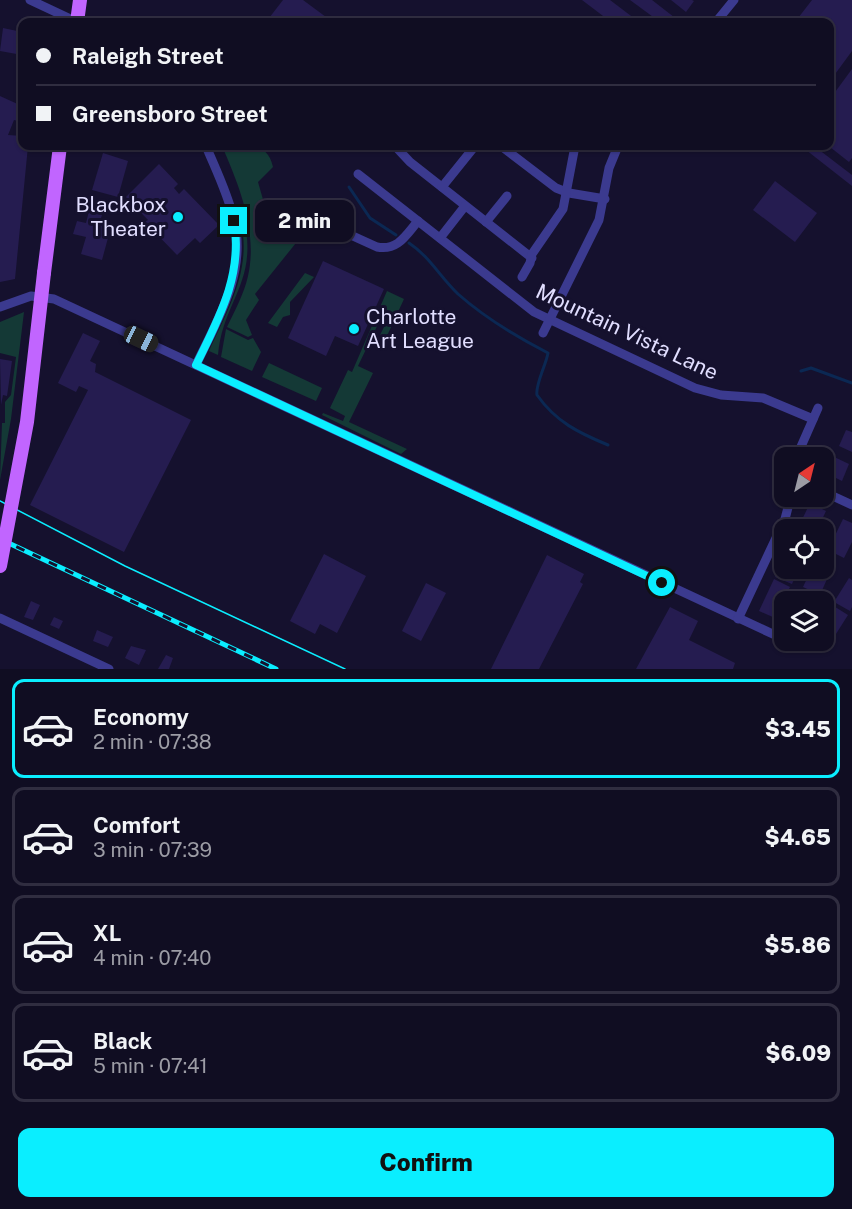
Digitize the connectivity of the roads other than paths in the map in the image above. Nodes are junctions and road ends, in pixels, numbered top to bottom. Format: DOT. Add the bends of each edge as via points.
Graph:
graph roads {
  1 [pos="30,0"];
  2 [pos="80,0"];
  3 [pos="734,0"];
  4 [pos="68,18"];
  5 [pos="78,18"];
  6 [pos="719,18"];
  7 [pos="59,150"];
  8 [pos="207,150"];
  9 [pos="399,150"];
  10 [pos="472,150"];
  11 [pos="506,150"];
  12 [pos="574,150"];
  13 [pos="616,150"];
  14 [pos="358,174"];
  15 [pos="442,187"];
  16 [pos="567,192"];
  17 [pos="507,196"];
  18 [pos="604,199"];
  19 [pos="465,206"];
  20 [pos="418,220"];
  21 [pos="322,222"];
  22 [pos="486,222"];
  23 [pos="440,238"];
  24 [pos="532,258"];
  25 [pos="522,277"];
  26 [pos="0,307"];
  27 [pos="549,320"];
  28 [pos="543,333"];
  29 [pos="196,365"];
  30 [pos="819,408"];
  31 [pos="813,419"];
  32 [pos="801,447"];
  33 [pos="834,497"];
  34 [pos="852,505"];
  35 [pos="788,507"];
  36 [pos="0,566"];
  37 [pos="0,618"];
  38 [pos="738,619"];
  39 [pos="774,636"];
  40 [pos="109,669"];
  1 -- 4 [label="street"];
  2 -- 5 [label="main road"];
  3 -- 6 [label="street"];
  7 -- 36 [label="main road, bridge" via="25,434"];
  8 -- 29 [label="street" via="234,221 237,259 230,291"];
  9 -- 15 [label="street"];
  10 -- 15 [label="street"];
  11 -- 16 [label="street"];
  12 -- 16 [label="street"];
  13 -- 18 [label="street"];
  14 -- 20 [label="street, Mountain Vista Lane"];
  15 -- 19 [label="street"];
  16 -- 18 [label="street"];
  16 -- 24 [label="street" via="560,215"];
  17 -- 22 [label="street"];
  18 -- 27 [label="street" via="602,214"];
  19 -- 22 [label="street"];
  19 -- 23 [label="street"];
  20 -- 21 [label="street" via="402,240 388,249 377,248"];
  20 -- 23 [label="street, Mountain Vista Lane"];
  22 -- 24 [label="street"];
  23 -- 27 [label="street, Mountain Vista Lane"];
  24 -- 25 [label="street"];
  26 -- 29 [label="street" via="31,296 54,299"];
  27 -- 28 [label="street"];
  27 -- 31 [label="street, Mountain Vista Lane" via="695,388 772,400"];
  29 -- 38 [label="street"];
  30 -- 31 [label="street"];
  31 -- 32 [label="street"];
  33 -- 34 [label="street"];
  35 -- 38 [label="street"];
  37 -- 40 [label="street"];
  38 -- 39 [label="street"];
}
